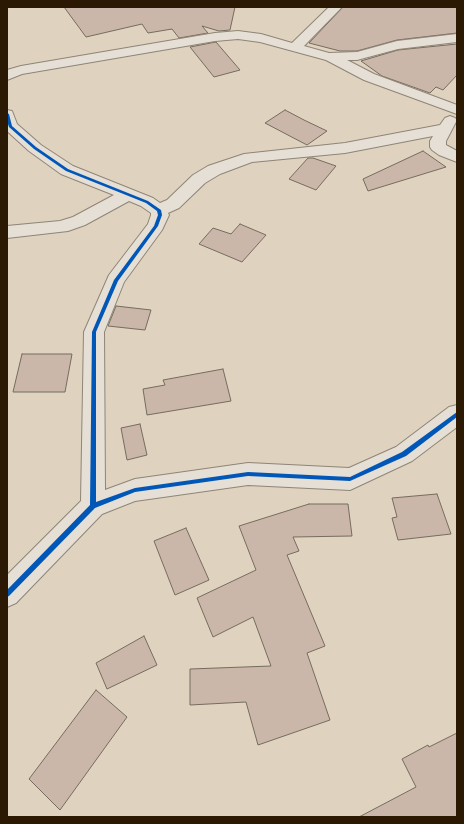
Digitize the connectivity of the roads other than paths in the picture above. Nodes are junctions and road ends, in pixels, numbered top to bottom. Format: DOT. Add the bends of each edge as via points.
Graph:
graph roads {
  1 [pos="336,7"];
  2 [pos="457,38"];
  3 [pos="295,47"];
  4 [pos="329,57"];
  5 [pos="7,62"];
  6 [pos="21,70"];
  7 [pos="7,76"];
  8 [pos="457,110"];
  9 [pos="8,122"];
  10 [pos="445,129"];
  11 [pos="457,157"];
  12 [pos="128,195"];
  13 [pos="159,210"];
  14 [pos="7,232"];
  15 [pos="457,414"];
  16 [pos="93,506"];
  17 [pos="7,594"];
  1 -- 3 [label="street"];
  2 -- 4 [label="street" via="397,45 357,56"];
  3 -- 4 [label="street"];
  3 -- 6 [label="street" via="262,38 223,36"];
  4 -- 8 [label="street" via="369,76"];
  5 -- 6 [label="street"];
  6 -- 7 [label="street"];
  8 -- 10 [label="street"];
  9 -- 12 [label="street" via="35,148 67,170"];
  10 -- 11 [label="street" via="438,141 438,147"];
  10 -- 13 [label="street" via="345,148 250,157 214,170 173,204"];
  12 -- 13 [label="street"];
  12 -- 14 [label="street" via="79,221 62,227"];
  13 -- 16 [label="street" via="156,226 116,280 94,332"];
  15 -- 16 [label="street" via="404,454 350,479 248,474 135,490"];
  16 -- 17 [label="street"];
}
